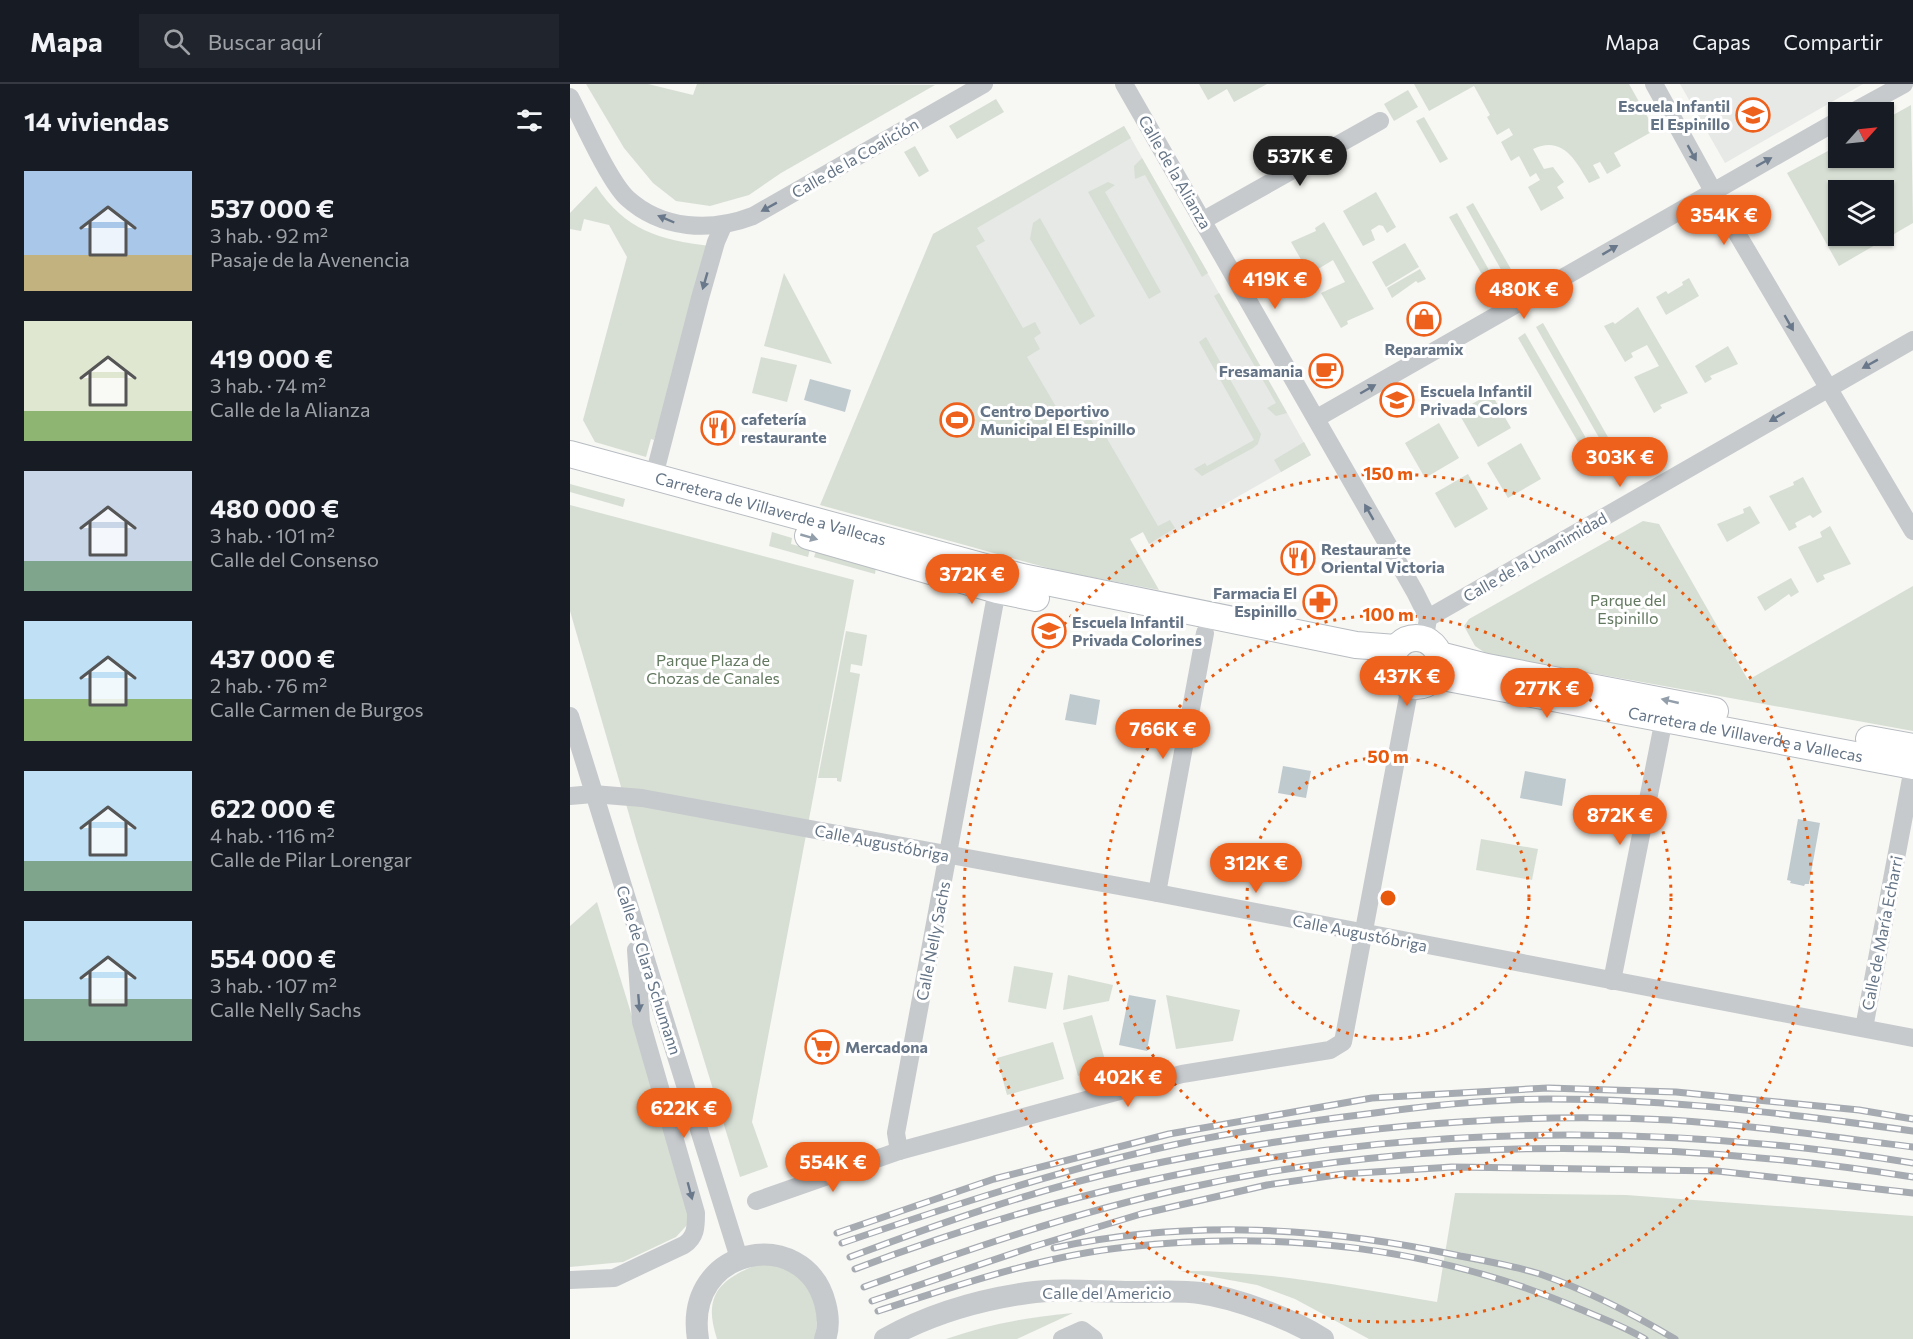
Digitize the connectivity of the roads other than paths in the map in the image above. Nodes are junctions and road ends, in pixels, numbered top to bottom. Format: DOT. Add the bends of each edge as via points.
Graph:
graph roads {
  1 [pos="984,84"];
  2 [pos="1124,84"];
  3 [pos="1654,84"];
  4 [pos="1904,84"];
  5 [pos="570,98"];
  6 [pos="1871,102"];
  7 [pos="1380,121"];
  8 [pos="1828,126"];
  9 [pos="1713,190"];
  10 [pos="1202,221"];
  11 [pos="723,226"];
  12 [pos="1913,340"];
  13 [pos="1828,388"];
  14 [pos="1317,418"];
  15 [pos="570,453"];
  16 [pos="570,471"];
  17 [pos="654,476"];
  18 [pos="1913,531"];
  19 [pos="997,590"];
  20 [pos="1205,633"];
  21 [pos="1432,647"];
  22 [pos="1394,658"];
  23 [pos="1410,686"];
  24 [pos="570,716"];
  25 [pos="1664,718"];
  26 [pos="1913,747"];
  27 [pos="1913,767"];
  28 [pos="593,794"];
  29 [pos="570,796"];
  30 [pos="949,856"];
  31 [pos="1157,893"];
  32 [pos="635,924"];
  33 [pos="1365,935"];
  34 [pos="1612,981"];
  35 [pos="1864,1028"];
  36 [pos="1913,1038"];
  37 [pos="899,1151"];
  38 [pos="756,1201"];
  39 [pos="739,1258"];
  40 [pos="570,1280"];
  41 [pos="1088,1334"];
  42 [pos="830,1337"];
  43 [pos="882,1338"];
  44 [pos="698,1339"];
  45 [pos="1062,1339"];
  46 [pos="1323,1339"];
  1 -- 11 [label="street, Calle de la Coalición, one-way" via="753,216"];
  2 -- 10 [label="street, Calle de la Alianza"];
  3 -- 9 [label="street, one-way"];
  4 -- 6 [label="street"];
  11 -- 5 [label="street, Calle de la Coalición, one-way" via="672,223 627,198"];
  7 -- 10 [label="street"];
  9 -- 8 [label="street, one-way"];
  9 -- 13 [label="street, one-way"];
  14 -- 9 [label="street, one-way"];
  10 -- 14 [label="street, Calle de la Alianza"];
  11 -- 17 [label="street, one-way" via="700,298"];
  12 -- 13 [label="street, Calle de la Unanimidad, one-way"];
  13 -- 18 [label="street"];
  13 -- 21 [label="street, Calle de la Unanimidad, one-way"];
  21 -- 14 [label="street, Calle de la Alianza, one-way"];
  15 -- 17 [label="main road, Carretera de Villaverde a Vallecas"];
  16 -- 19 [label="main road, Carretera de Villaverde a Vallecas, one-way"];
  17 -- 22 [label="main road, Carretera de Villaverde a Vallecas" via="1022,577 1363,646"];
  19 -- 20 [label="main road, Carretera de Villaverde a Vallecas"];
  19 -- 30 [label="street, Calle Nelly Sachs"];
  20 -- 22 [label="main road, Carretera de Villaverde a Vallecas"];
  20 -- 31 [label="street"];
  21 -- 22 [label="main road" via="1408,638"];
  21 -- 23 [label="main road" via="1425,685"];
  21 -- 25 [label="main road, Carretera de Villaverde a Vallecas"];
  26 -- 21 [label="main road, Carretera de Villaverde a Vallecas, one-way" via="1487,667"];
  22 -- 23 [label="main road" via="1398,679"];
  23 -- 33 [label="street"];
  24 -- 28 [label="street, Calle de Clara Schumann"];
  25 -- 27 [label="main road, Carretera de Villaverde a Vallecas"];
  25 -- 34 [label="street"];
  27 -- 35 [label="street, Calle de María Echarri"];
  28 -- 29 [label="street, Calle Augustóbriga"];
  28 -- 30 [label="street, Calle Augustóbriga" via="654,800"];
  28 -- 32 [label="street, Calle de Clara Schumann"];
  30 -- 31 [label="street, Calle Augustóbriga"];
  30 -- 37 [label="street, Calle Nelly Sachs" via="896,1133"];
  31 -- 33 [label="street, Calle Augustóbriga"];
  32 -- 39 [label="street, Calle de Clara Schumann"];
  32 -- 40 [label="street, one-way" via="641,1022 696,1213 696,1227 692,1239 684,1245 615,1278"];
  33 -- 34 [label="street, Calle Augustóbriga"];
  33 -- 37 [label="street" via="1343,1042 1330,1050 1182,1074"];
  34 -- 35 [label="street, Calle Augustóbriga"];
  35 -- 36 [label="street, Calle Augustóbriga"];
  37 -- 38 [label="street"];
  39 -- 42 [label="street, bridge" via="768,1254 808,1273 824,1298"];
  39 -- 44 [label="street, bridge" via="721,1268 707,1283 698,1301"];
  41 -- 45 [label="street"];
  43 -- 46 [label="street, Calle del Americio" via="925,1319 978,1304 1028,1293 1071,1291 1199,1293 1280,1317"];
}
